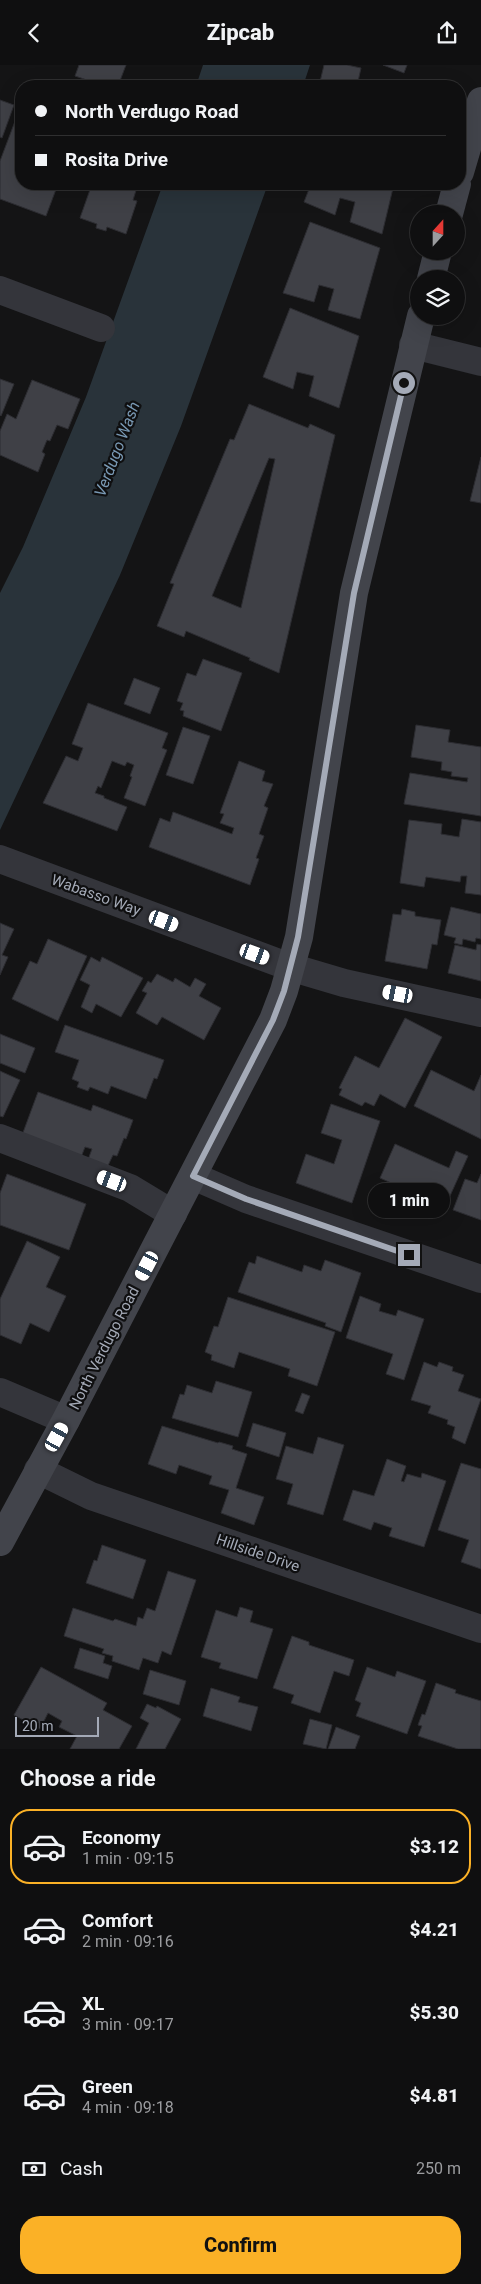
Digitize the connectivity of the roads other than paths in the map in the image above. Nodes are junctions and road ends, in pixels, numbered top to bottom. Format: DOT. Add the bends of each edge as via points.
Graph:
graph roads {
  1 [pos="481,101"];
  2 [pos="466,152"];
  3 [pos="455,190"];
  4 [pos="451,205"];
  5 [pos="0,290"];
  6 [pos="418,325"];
  7 [pos="100,328"];
  8 [pos="412,345"];
  9 [pos="481,362"];
  10 [pos="0,859"];
  11 [pos="290,967"];
  12 [pos="481,1013"];
  13 [pos="0,1138"];
  14 [pos="193,1176"];
  15 [pos="173,1214"];
  16 [pos="481,1279"];
  17 [pos="0,1392"];
  18 [pos="66,1420"];
  19 [pos="38,1470"];
  20 [pos="0,1542"];
  21 [pos="481,1629"];
  1 -- 2 [label="main road"];
  3 -- 4 [label="main road"];
  5 -- 7 [label="street"];
  6 -- 8 [label="main road, North Verdugo Road"];
  8 -- 9 [label="street"];
  8 -- 11 [label="main road, North Verdugo Road" via="354,593 298,937"];
  10 -- 11 [label="street, Wabasso Way"];
  11 -- 12 [label="street, Wabasso Way" via="344,983"];
  11 -- 14 [label="main road, North Verdugo Road" via="273,1020"];
  13 -- 15 [label="street" via="130,1188"];
  14 -- 15 [label="main road, North Verdugo Road"];
  14 -- 16 [label="street" via="246,1199"];
  15 -- 18 [label="main road, North Verdugo Road"];
  17 -- 18 [label="street"];
  18 -- 19 [label="main road, North Verdugo Road"];
  19 -- 20 [label="main road, North Verdugo Road"];
  19 -- 21 [label="street, Hillside Drive" via="91,1496"];
}
